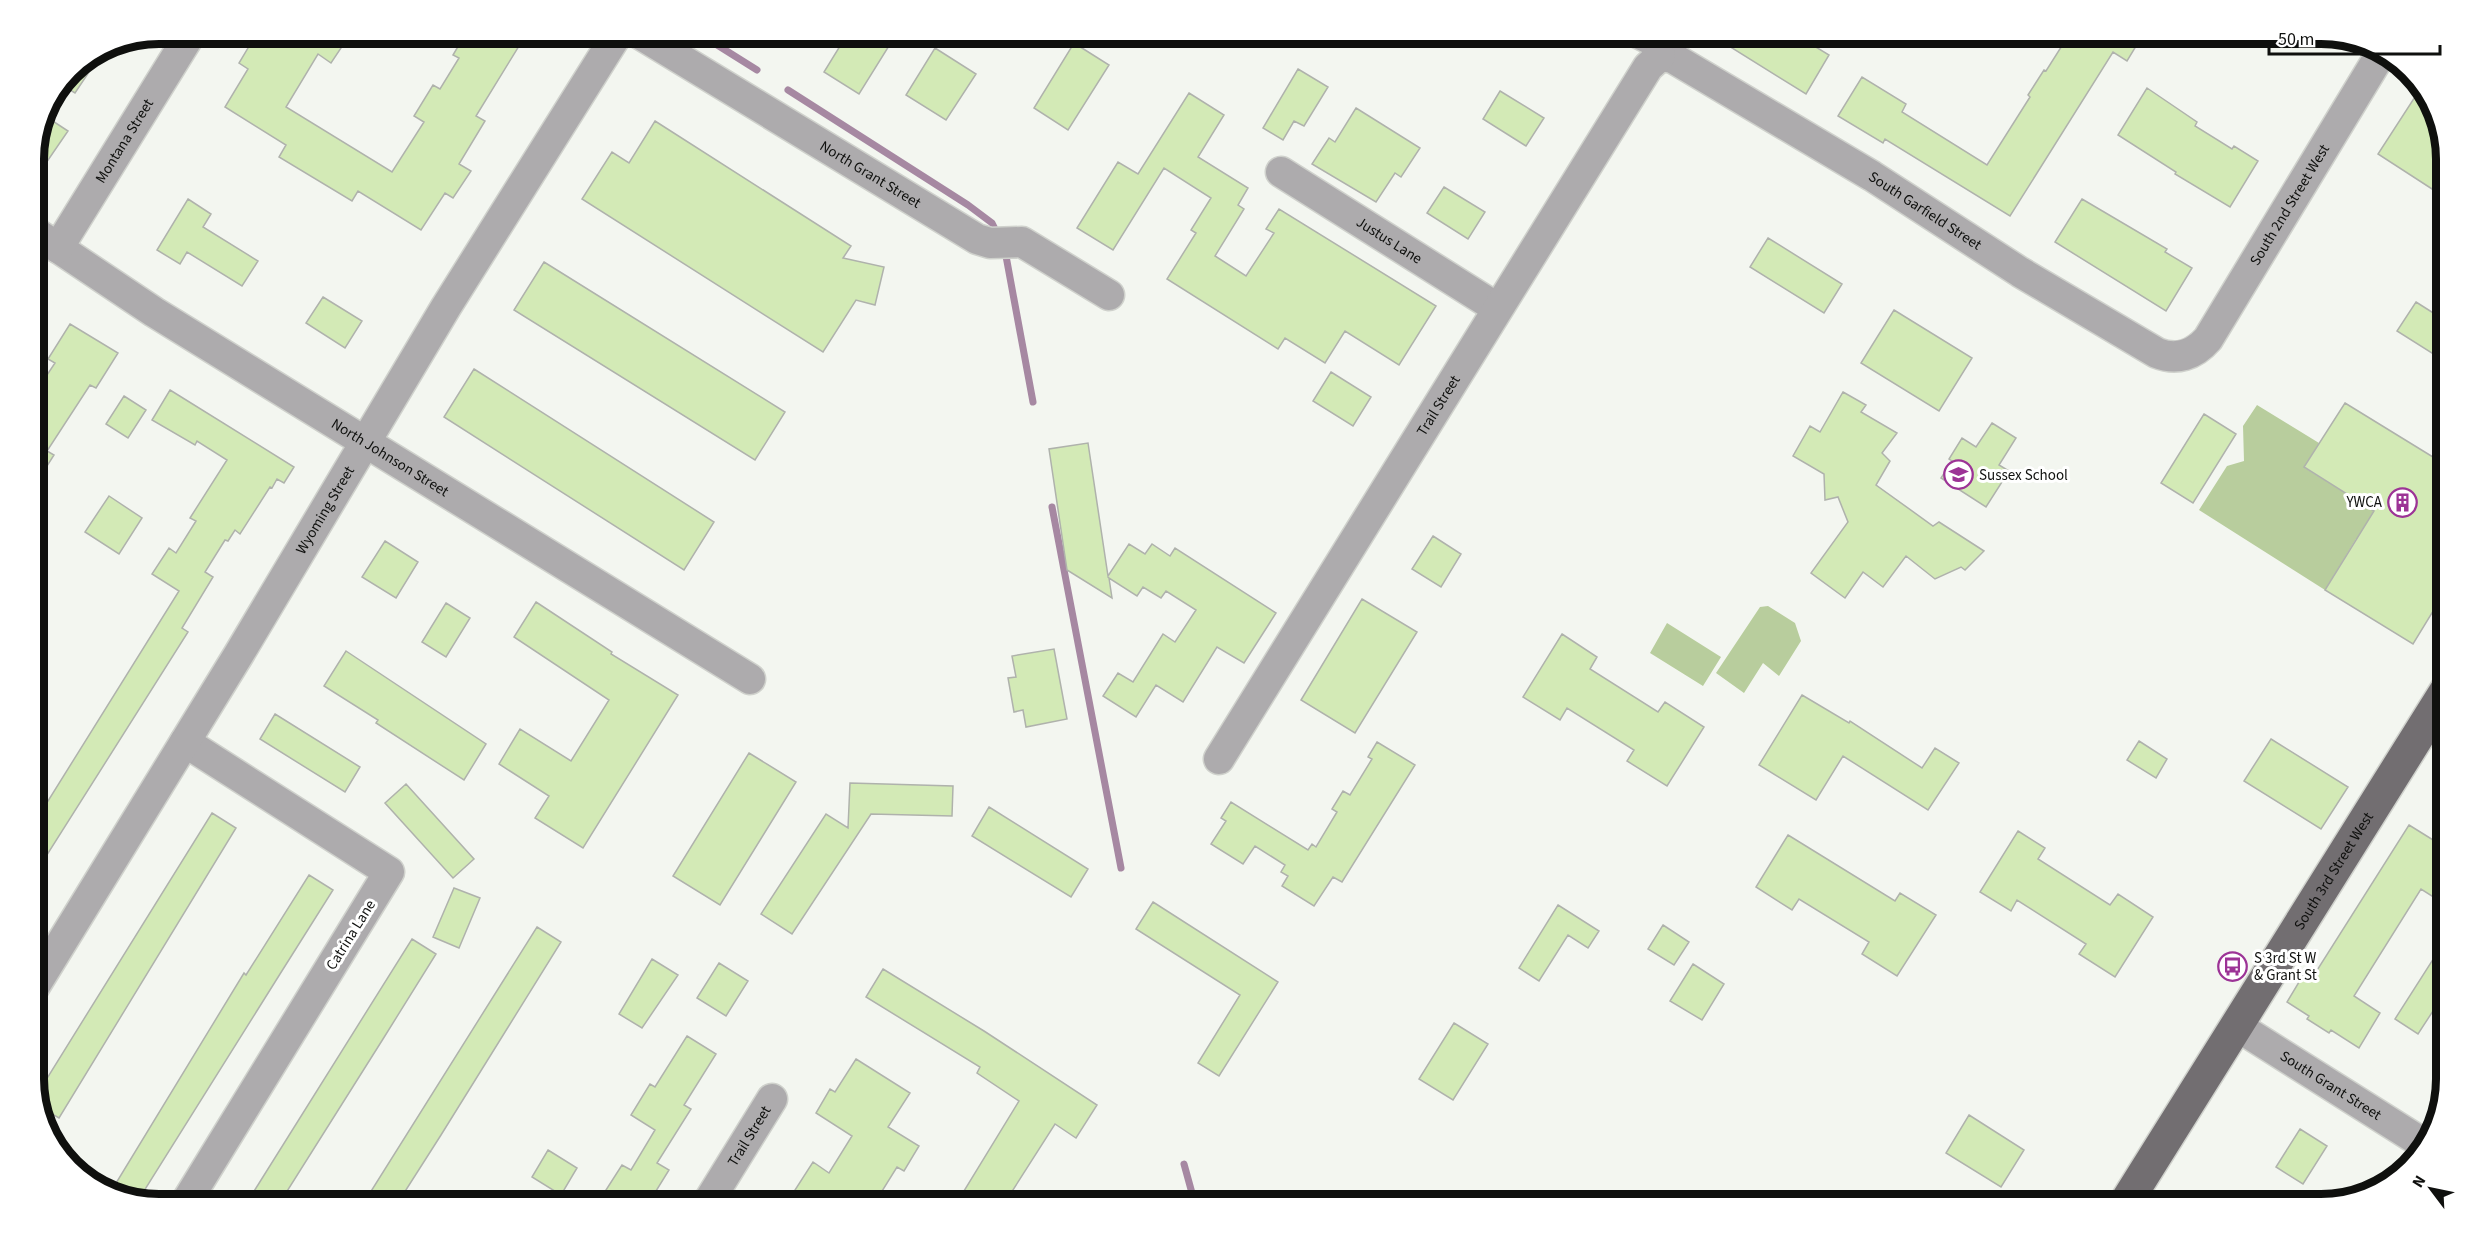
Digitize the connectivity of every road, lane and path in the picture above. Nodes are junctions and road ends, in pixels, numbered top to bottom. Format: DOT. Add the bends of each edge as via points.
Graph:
graph roads {
  1 [pos="183,44"];
  2 [pos="611,44"];
  3 [pos="656,44"];
  4 [pos="1652,44"];
  5 [pos="1656,44"];
  6 [pos="2378,59"];
  7 [pos="1281,172"];
  8 [pos="44,238"];
  9 [pos="58,248"];
  10 [pos="1109,295"];
  11 [pos="1497,308"];
  12 [pos="2191,354"];
  13 [pos="363,442"];
  14 [pos="750,679"];
  15 [pos="2436,708"];
  16 [pos="185,742"];
  17 [pos="1219,759"];
  18 [pos="44,970"];
  19 [pos="2237,1026"];
  20 [pos="772,1099"];
  21 [pos="2417,1140"];
  22 [pos="191,1194"];
  23 [pos="713,1194"];
  24 [pos="2131,1194"];
  1 -- 9 [label="street, Montana Street"];
  2 -- 13 [label="street, Wyoming Street"];
  3 -- 10 [label="street, North Grant Street" via="978,239 1026,244"];
  4 -- 11 [label="street, Trail Street" via="1648,67"];
  5 -- 12 [label="street, South Garfield Street" via="2157,353 2171,357"];
  6 -- 12 [label="street, South 2nd Street West" via="2208,339"];
  7 -- 11 [label="street, Justus Lane"];
  8 -- 9 [label="street, North Johnson Street"];
  9 -- 13 [label="street, North Johnson Street"];
  11 -- 17 [label="street, Trail Street"];
  13 -- 14 [label="street, North Johnson Street"];
  13 -- 16 [label="street, Wyoming Street"];
  15 -- 19 [label="main road, South 3rd Street West"];
  16 -- 18 [label="street, Wyoming Street"];
  16 -- 22 [label="street, Catrina Lane" via="389,872"];
  19 -- 21 [label="street, South Grant Street"];
  19 -- 24 [label="main road, South 3rd Street West"];
  20 -- 23 [label="street, Trail Street"];
}
